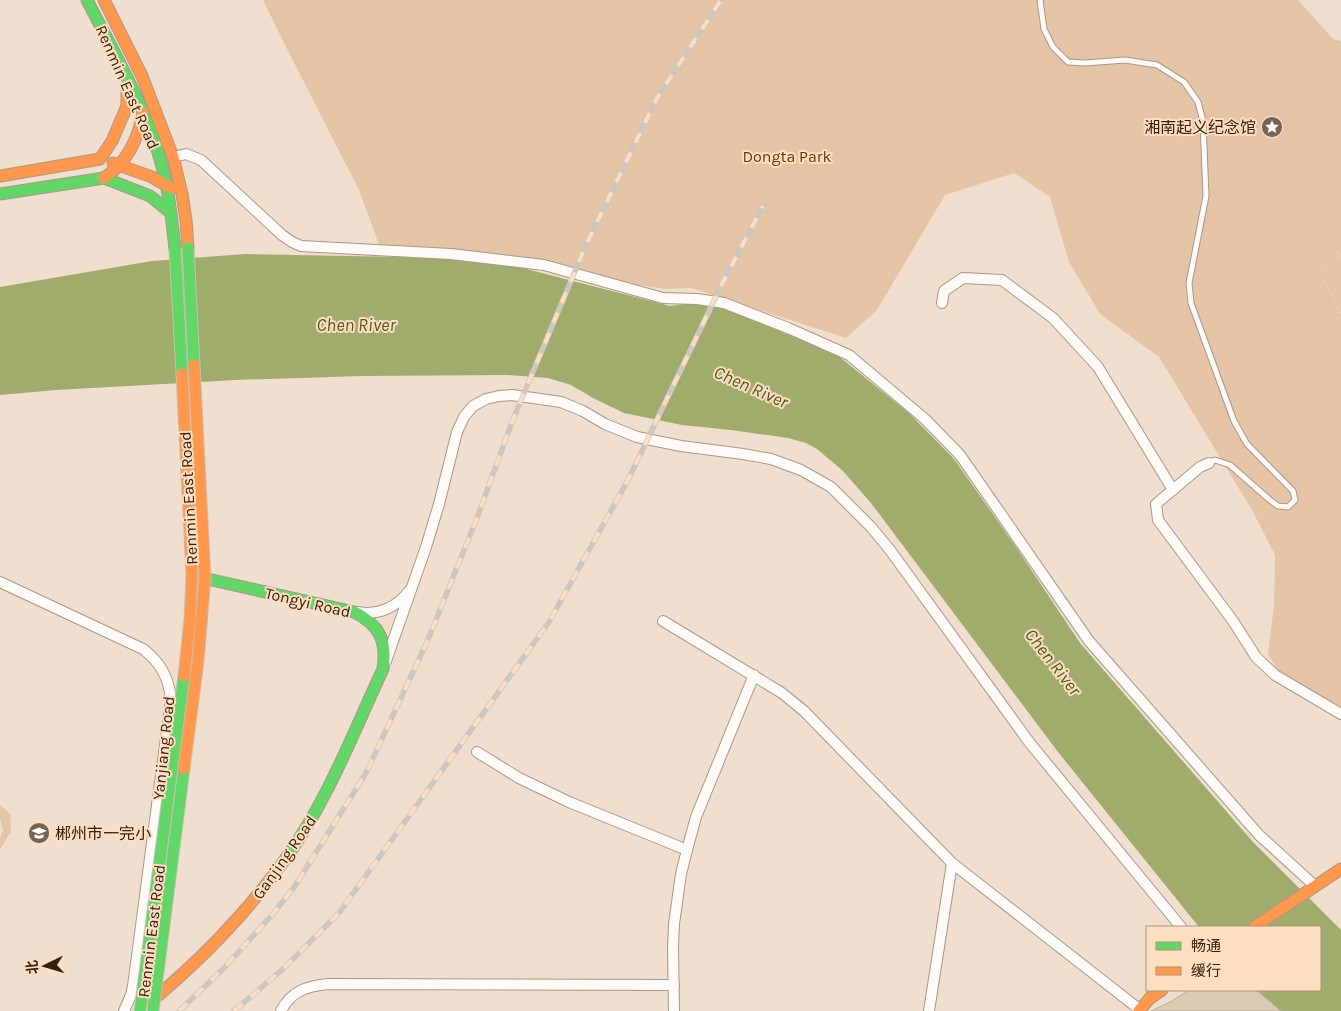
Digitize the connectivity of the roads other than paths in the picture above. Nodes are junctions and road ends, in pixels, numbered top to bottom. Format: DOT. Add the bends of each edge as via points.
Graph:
graph roads {
  1 [pos="88,0"];
  2 [pos="104,0"];
  3 [pos="1040,0"];
  4 [pos="142,76"];
  5 [pos="128,82"];
  6 [pos="143,114"];
  7 [pos="173,157"];
  8 [pos="100,159"];
  9 [pos="120,165"];
  10 [pos="0,176"];
  11 [pos="104,178"];
  12 [pos="166,186"];
  13 [pos="0,194"];
  14 [pos="182,194"];
  15 [pos="172,213"];
  16 [pos="942,304"];
  17 [pos="1208,463"];
  18 [pos="1173,490"];
  19 [pos="192,575"];
  20 [pos="205,578"];
  21 [pos="415,580"];
  22 [pos="0,582"];
  23 [pos="354,612"];
  24 [pos="663,621"];
  25 [pos="383,669"];
  26 [pos="754,675"];
  27 [pos="1341,714"];
  28 [pos="477,752"];
  29 [pos="687,850"];
  30 [pos="952,864"];
  31 [pos="1341,868"];
  32 [pos="1315,886"];
  33 [pos="1179,926"];
  34 [pos="1255,926"];
  35 [pos="178,979"];
  36 [pos="674,985"];
  37 [pos="133,986"];
  38 [pos="1160,991"];
  39 [pos="1139,1010"];
  40 [pos="124,1011"];
  41 [pos="139,1011"];
  42 [pos="153,1011"];
  43 [pos="280,1011"];
  44 [pos="674,1011"];
  45 [pos="929,1011"];
  1 -- 5 [label="main road, Renmin East Road"];
  2 -- 4 [label="main road, Renmin East Road"];
  3 -- 17 [label="lane" via="1044,29 1053,47 1068,62 1125,60 1157,65 1184,82 1198,102 1203,121 1206,196 1189,283 1191,303 1234,421 1247,444 1293,491 1295,500 1288,507 1278,506 1230,465 1215,460"];
  4 -- 6 [label="main road"];
  4 -- 7 [label="main road, Renmin East Road"];
  5 -- 6 [label="main road, Renmin East Road"];
  5 -- 8 [label="main road" via="127,106"];
  6 -- 9 [label="main road" via="139,132"];
  6 -- 12 [label="main road, Renmin East Road"];
  7 -- 14 [label="main road, Renmin East Road"];
  7 -- 32 [label="street" via="186,154 201,160 282,236 301,246 451,254 544,265 663,298 724,303 849,355 925,419 960,455 1089,641 1259,835"];
  8 -- 9 [label="main road"];
  8 -- 10 [label="main road"];
  9 -- 11 [label="main road"];
  9 -- 12 [label="main road"];
  11 -- 13 [label="main road"];
  11 -- 15 [label="main road" via="150,196"];
  12 -- 14 [label="main road"];
  12 -- 15 [label="main road, Renmin East Road"];
  14 -- 20 [label="main road, Renmin East Road, bridge" via="188,248"];
  15 -- 19 [label="main road, Renmin East Road, bridge"];
  16 -- 18 [label="street" via="944,291 963,278 1002,280 1053,318 1098,367"];
  17 -- 18 [label="street"];
  18 -- 27 [label="street" via="1156,504 1158,520 1233,620 1256,657 1275,676"];
  19 -- 20 [label="main road, Tongyi Road, bridge"];
  19 -- 41 [label="main road, Renmin East Road, bridge" via="186,660"];
  20 -- 23 [label="main road, Tongyi Road"];
  20 -- 42 [label="main road, Renmin East Road, bridge" via="198,662"];
  21 -- 23 [label="street" via="408,593 390,608 372,613"];
  21 -- 25 [label="street"];
  21 -- 33 [label="street" via="458,432 473,406 486,399 512,396 561,402 637,437 743,454 801,470 831,487 871,527 1029,742"];
  22 -- 37 [label="street, Yanjiang Road" via="143,649 161,667 168,683 171,700"];
  23 -- 25 [label="main road, Tongyi Road" via="368,619 382,637"];
  24 -- 26 [label="street"];
  25 -- 35 [label="main road, Ganjing Road" via="329,788 298,841 242,914"];
  26 -- 29 [label="street" via="696,817"];
  26 -- 30 [label="street" via="804,711"];
  28 -- 29 [label="street" via="519,778 569,802"];
  29 -- 36 [label="street" via="674,924"];
  30 -- 39 [label="street"];
  30 -- 45 [label="street"];
  31 -- 32 [label="main road"];
  32 -- 34 [label="main road"];
  35 -- 37 [label="street" via="157,987"];
  35 -- 41 [label="main road, Ganjing Road"];
  36 -- 43 [label="street" via="329,984 304,988 292,996"];
  36 -- 44 [label="street"];
  37 -- 40 [label="street, Yanjiang Road"];
  38 -- 39 [label="main road"];
}
